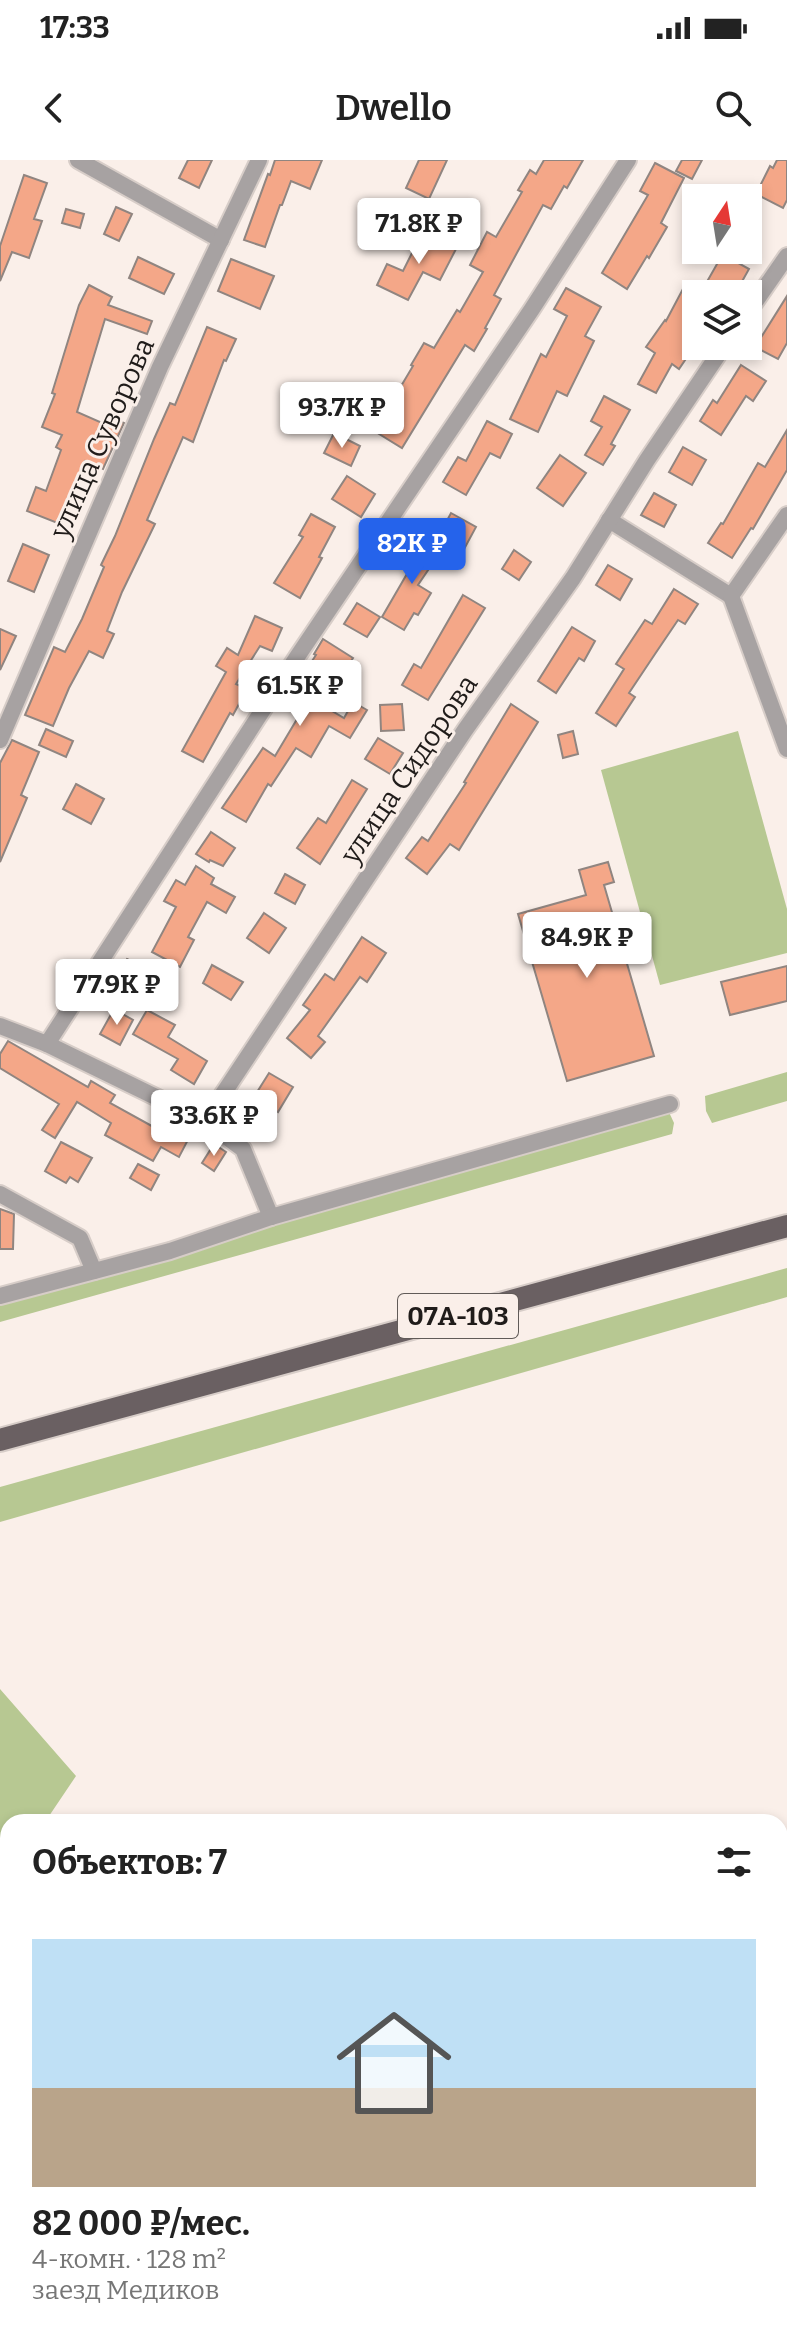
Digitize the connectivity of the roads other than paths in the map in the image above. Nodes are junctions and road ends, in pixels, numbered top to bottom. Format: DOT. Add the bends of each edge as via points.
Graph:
graph roads {
  1 [pos="78,160"];
  2 [pos="259,160"];
  3 [pos="628,160"];
  4 [pos="221,240"];
  5 [pos="787,256"];
  6 [pos="762,292"];
  7 [pos="715,360"];
  8 [pos="787,515"];
  9 [pos="609,520"];
  10 [pos="731,596"];
  11 [pos="0,740"];
  12 [pos="787,749"];
  13 [pos="0,1026"];
  14 [pos="47,1044"];
  15 [pos="670,1104"];
  16 [pos="205,1121"];
  17 [pos="0,1194"];
  18 [pos="271,1217"];
  19 [pos="787,1226"];
  20 [pos="94,1271"];
  21 [pos="0,1296"];
  22 [pos="0,1440"];
  1 -- 4 [label="street"];
  2 -- 4 [label="street, улица Суворова"];
  3 -- 14 [label="street"];
  4 -- 11 [label="street, улица Суворова" via="160,367"];
  5 -- 6 [label="street"];
  7 -- 9 [label="street, улица Сидорова"];
  8 -- 10 [label="street"];
  9 -- 10 [label="street"];
  9 -- 16 [label="street, улица Сидорова"];
  10 -- 12 [label="street"];
  13 -- 14 [label="street"];
  14 -- 16 [label="street"];
  15 -- 18 [label="street"];
  16 -- 18 [label="street" via="243,1149"];
  17 -- 20 [label="street" via="80,1238"];
  18 -- 20 [label="street"];
  19 -- 22 [label="main road, 07А-103"];
  20 -- 21 [label="street"];
}
